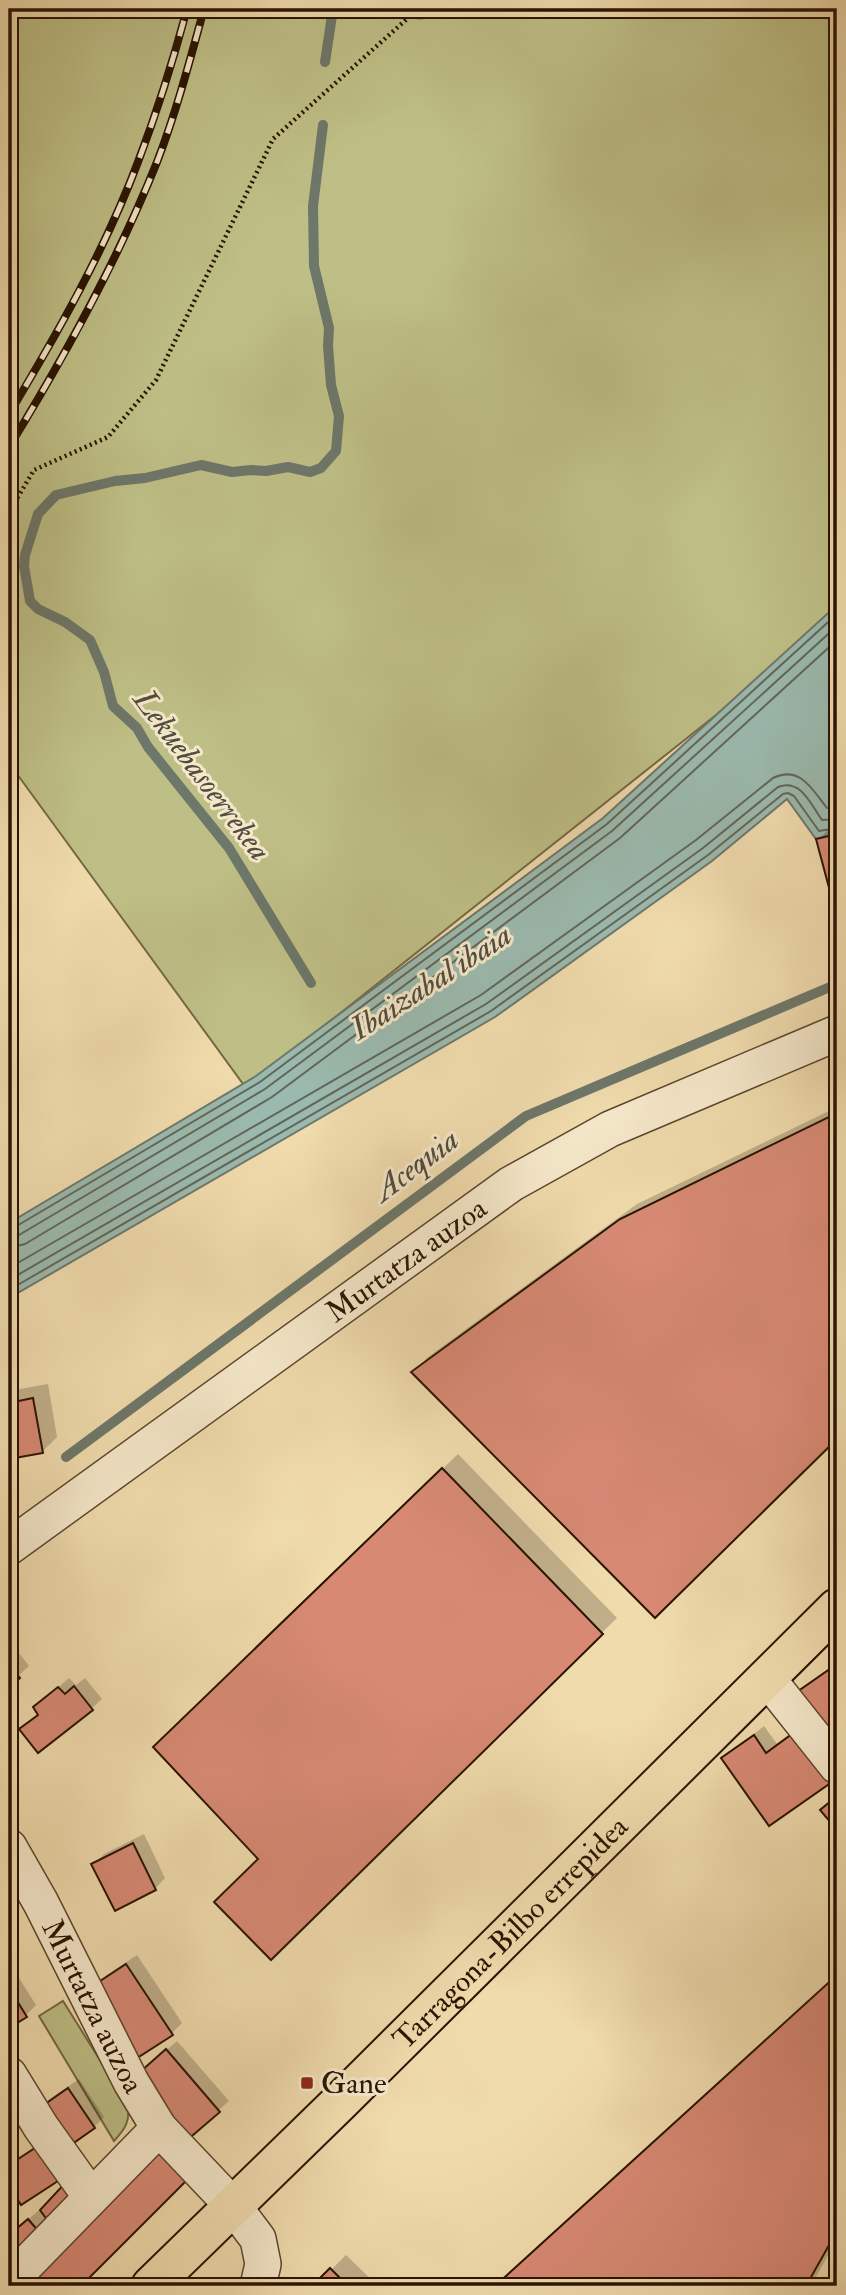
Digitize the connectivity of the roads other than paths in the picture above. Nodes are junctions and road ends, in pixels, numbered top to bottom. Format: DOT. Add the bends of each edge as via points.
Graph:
graph roads {
  1 [pos="837,1033"];
  2 [pos="9,1547"];
  3 [pos="837,1608"];
  4 [pos="767,1678"];
  5 [pos="837,1766"];
  6 [pos="9,1847"];
  7 [pos="9,2075"];
  8 [pos="159,2128"];
  9 [pos="91,2197"];
  10 [pos="234,2207"];
  11 [pos="9,2282"];
  12 [pos="151,2286"];
  13 [pos="258,2286"];
  1 -- 2 [label="street, Murtatza auzoa" via="610,1129 512,1184"];
  3 -- 4 [label="highway, Tarragona-Bilbo errepidea"];
  4 -- 5 [label="street"];
  4 -- 10 [label="highway, Tarragona-Bilbo errepidea"];
  6 -- 8 [label="street, Murtatza auzoa"];
  7 -- 9 [label="street"];
  8 -- 9 [label="street, Murtatza auzoa"];
  8 -- 10 [label="street, Murtatza auzoa"];
  9 -- 11 [label="street, Murtatza auzoa"];
  10 -- 12 [label="highway, Tarragona-Bilbo errepidea"];
  10 -- 13 [label="street, Murtatza auzoa" via="258,2239 263,2264"];
}
